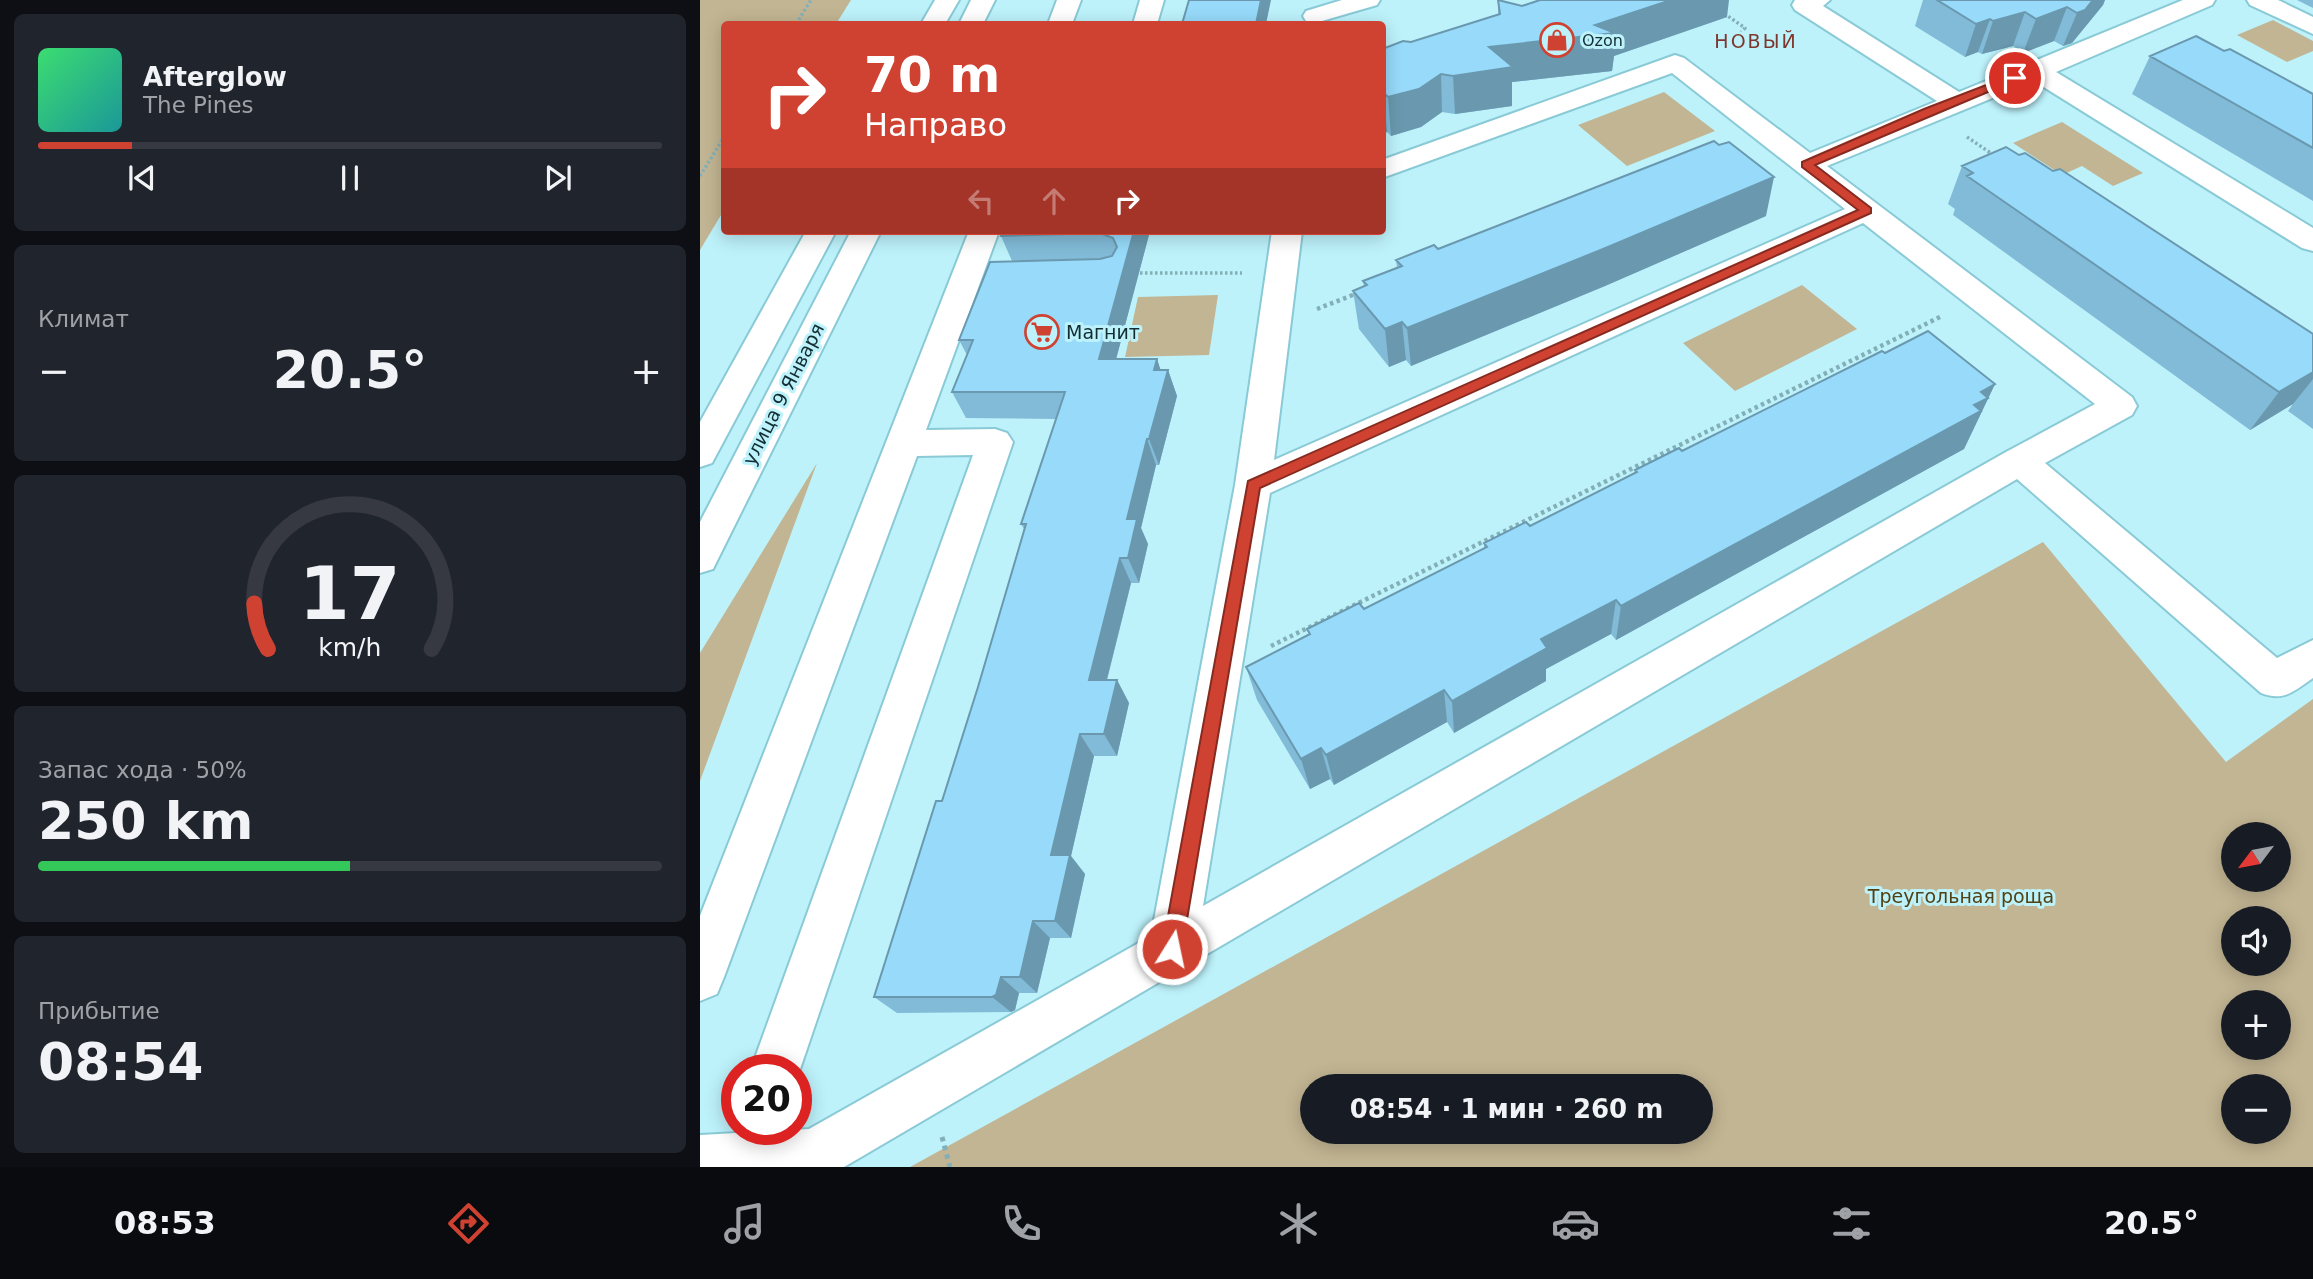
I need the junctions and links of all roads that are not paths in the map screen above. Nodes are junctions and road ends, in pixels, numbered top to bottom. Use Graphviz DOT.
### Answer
graph roads {
  1 [pos="947,0"];
  2 [pos="983,0"];
  3 [pos="1069,0"];
  4 [pos="1152,0"];
  5 [pos="1368,0"];
  6 [pos="1818,0"];
  7 [pos="2203,0"];
  8 [pos="2259,0"];
  9 [pos="1316,14"];
  10 [pos="935,21"];
  11 [pos="972,21"];
  12 [pos="1061,21"];
  13 [pos="1146,21"];
  14 [pos="2313,27"];
  15 [pos="2035,70"];
  16 [pos="1942,106"];
  17 [pos="1807,164"];
  18 [pos="1386,169"];
  19 [pos="1866,211"];
  20 [pos="819,235"];
  21 [pos="864,235"];
  22 [pos="984,235"];
  23 [pos="1286,235"];
  24 [pos="2313,241"];
  25 [pos="904,443"];
  26 [pos="700,454"];
  27 [pos="2019,461"];
  28 [pos="1253,485"];
  29 [pos="700,558"];
  30 [pos="2313,656"];
  31 [pos="1172,949"];
  32 [pos="700,977"];
  33 [pos="781,1054"];
  34 [pos="734,1149"];
  1 -- 10 [label="main road"];
  2 -- 11 [label="main road"];
  3 -- 12 [label="main road"];
  4 -- 13 [label="main road"];
  5 -- 9 [label="main road"];
  6 -- 16 [label="main road"];
  7 -- 15 [label="main road"];
  8 -- 14 [label="main road"];
  15 -- 16 [label="main road"];
  15 -- 24 [label="main road"];
  16 -- 17 [label="main road"];
  17 -- 18 [label="main road"];
  17 -- 19 [label="main road"];
  19 -- 27 [label="main road"];
  19 -- 28 [label="main road"];
  20 -- 26 [label="main road"];
  21 -- 29 [label="main road, улица 9 Января"];
  22 -- 25 [label="main road"];
  23 -- 28 [label="main road"];
  25 -- 32 [label="main road"];
  25 -- 33 [label="main road"];
  27 -- 30 [label="main road"];
  27 -- 31 [label="main road"];
  28 -- 31 [label="main road"];
  31 -- 34 [label="main road"];
}
